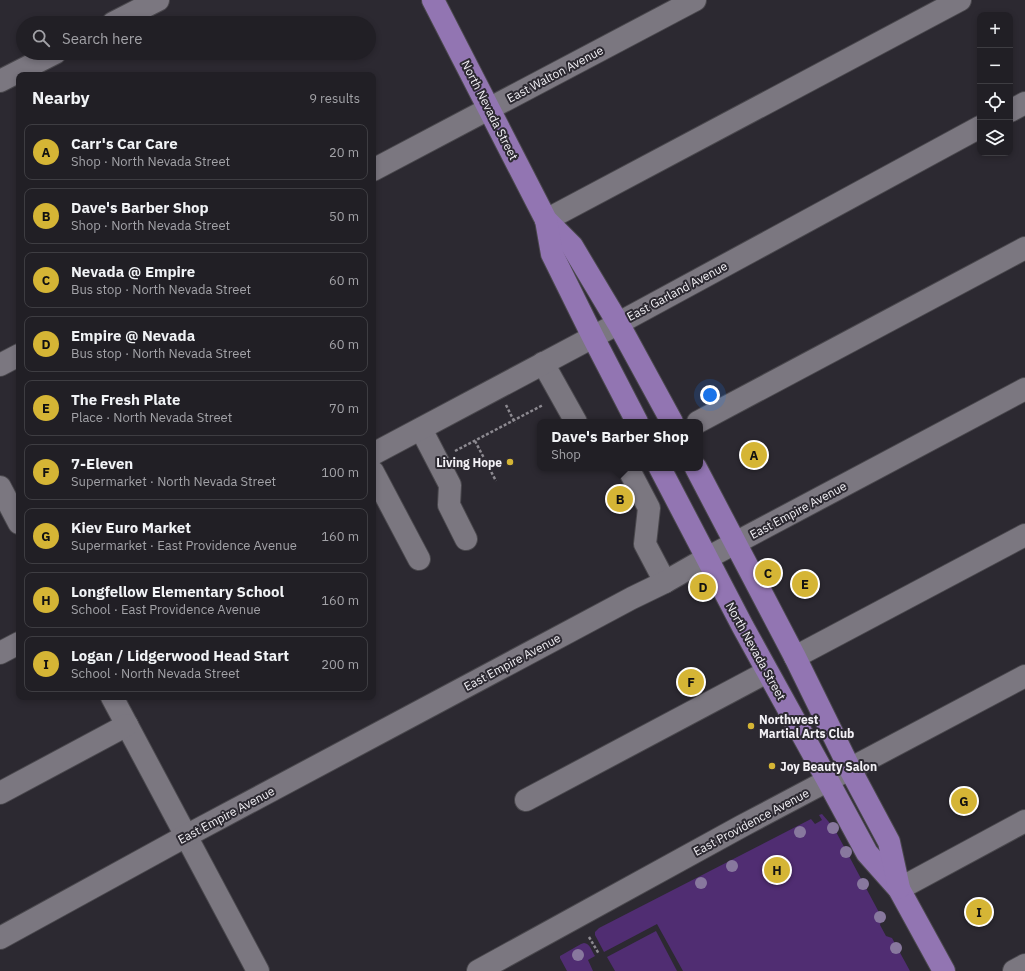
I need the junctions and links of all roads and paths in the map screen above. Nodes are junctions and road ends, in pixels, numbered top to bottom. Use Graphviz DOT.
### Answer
graph roads {
  1 [pos="158,0"];
  2 [pos="433,0"];
  3 [pos="695,0"];
  4 [pos="960,0"];
  5 [pos="127,16"];
  6 [pos="41,60"];
  7 [pos="18,72"];
  8 [pos="16,73"];
  9 [pos="0,81"];
  10 [pos="1025,103"];
  11 [pos="489,109"];
  12 [pos="1013,109"];
  13 [pos="977,129"];
  14 [pos="376,168"];
  15 [pos="546,220"];
  16 [pos="1025,248"];
  17 [pos="618,323"];
  18 [pos="593,337"];
  19 [pos="16,357"];
  20 [pos="544,363"];
  21 [pos="0,365"];
  22 [pos="1025,389"];
  23 [pos="561,396"];
  24 [pos="504,401"];
  25 [pos="574,419"];
  26 [pos="635,419"];
  27 [pos="670,419"];
  28 [pos="703,419"];
  29 [pos="515,421"];
  30 [pos="421,429"];
  31 [pos="475,441"];
  32 [pos="376,452"];
  33 [pos="437,460"];
  34 [pos="630,471"];
  35 [pos="662,471"];
  36 [pos="698,471"];
  37 [pos="376,478"];
  38 [pos="496,481"];
  39 [pos="3,500"];
  40 [pos="16,519"];
  41 [pos="1025,535"];
  42 [pos="466,539"];
  43 [pos="736,544"];
  44 [pos="707,558"];
  45 [pos="419,559"];
  46 [pos="665,582"];
  47 [pos="16,645"];
  48 [pos="0,653"];
  49 [pos="796,657"];
  50 [pos="767,672"];
  51 [pos="1025,676"];
  52 [pos="114,700"];
  53 [pos="127,725"];
  54 [pos="850,769"];
  55 [pos="828,781"];
  56 [pos="0,793"];
  57 [pos="526,800"];
  58 [pos="1025,821"];
  59 [pos="186,836"];
  60 [pos="899,889"];
  61 [pos="589,937"];
  62 [pos="0,938"];
  63 [pos="599,954"];
  64 [pos="1025,965"];
  65 [pos="258,971"];
  66 [pos="478,971"];
  67 [pos="944,971"];
  68 [pos="1014,971"];
  1 -- 5 [label="street"];
  2 -- 11 [label="main road, North Nevada Street"];
  3 -- 11 [label="street, East Walton Avenue"];
  4 -- 15 [label="street"];
  6 -- 7 [label="street"];
  8 -- 9 [label="street"];
  10 -- 12 [label="street"];
  11 -- 14 [label="street, East Walton Avenue"];
  11 -- 15 [label="main road, North Nevada Street"];
  13 -- 17 [label="street, East Garland Avenue"];
  15 -- 17 [label="main road, North Nevada Street"];
  15 -- 18 [label="main road, North Nevada Street"];
  16 -- 28 [label="street"];
  17 -- 18 [label="street, East Garland Avenue"];
  17 -- 27 [label="main road, North Nevada Street"];
  18 -- 20 [label="street, East Garland Avenue"];
  18 -- 26 [label="main road, North Nevada Street"];
  19 -- 21 [label="street"];
  20 -- 23 [label="street"];
  20 -- 30 [label="street, East Garland Avenue"];
  22 -- 43 [label="street, East Empire Avenue"];
  23 -- 25 [label="street"];
  23 -- 29 [label="path"];
  24 -- 29 [label="path"];
  29 -- 31 [label="path"];
  30 -- 32 [label="street, East Garland Avenue"];
  30 -- 33 [label="street"];
  31 -- 33 [label="path"];
  31 -- 38 [label="path"];
  33 -- 42 [label="street"];
  34 -- 46 [label="street"];
  35 -- 44 [label="main road, North Nevada Street"];
  36 -- 43 [label="main road, North Nevada Street"];
  37 -- 45 [label="street"];
  39 -- 40 [label="street"];
  41 -- 49 [label="street"];
  43 -- 44 [label="street, East Empire Avenue"];
  43 -- 49 [label="main road, North Nevada Street"];
  44 -- 46 [label="street, East Empire Avenue"];
  44 -- 50 [label="main road, North Nevada Street"];
  46 -- 59 [label="street, East Empire Avenue"];
  47 -- 48 [label="street"];
  49 -- 54 [label="main road, North Nevada Street"];
  50 -- 55 [label="main road, North Nevada Street"];
  50 -- 57 [label="street"];
  51 -- 54 [label="street, East Providence Avenue"];
  52 -- 53 [label="street"];
  53 -- 56 [label="street"];
  53 -- 59 [label="street"];
  54 -- 55 [label="street, East Providence Avenue"];
  54 -- 60 [label="main road, North Nevada Street"];
  55 -- 60 [label="main road, North Nevada Street"];
  55 -- 66 [label="street, East Providence Avenue"];
  58 -- 60 [label="street"];
  59 -- 62 [label="street, East Empire Avenue"];
  59 -- 65 [label="street"];
  60 -- 67 [label="main road, North Nevada Street"];
  61 -- 63 [label="path"];
  64 -- 68 [label="street"];
}
